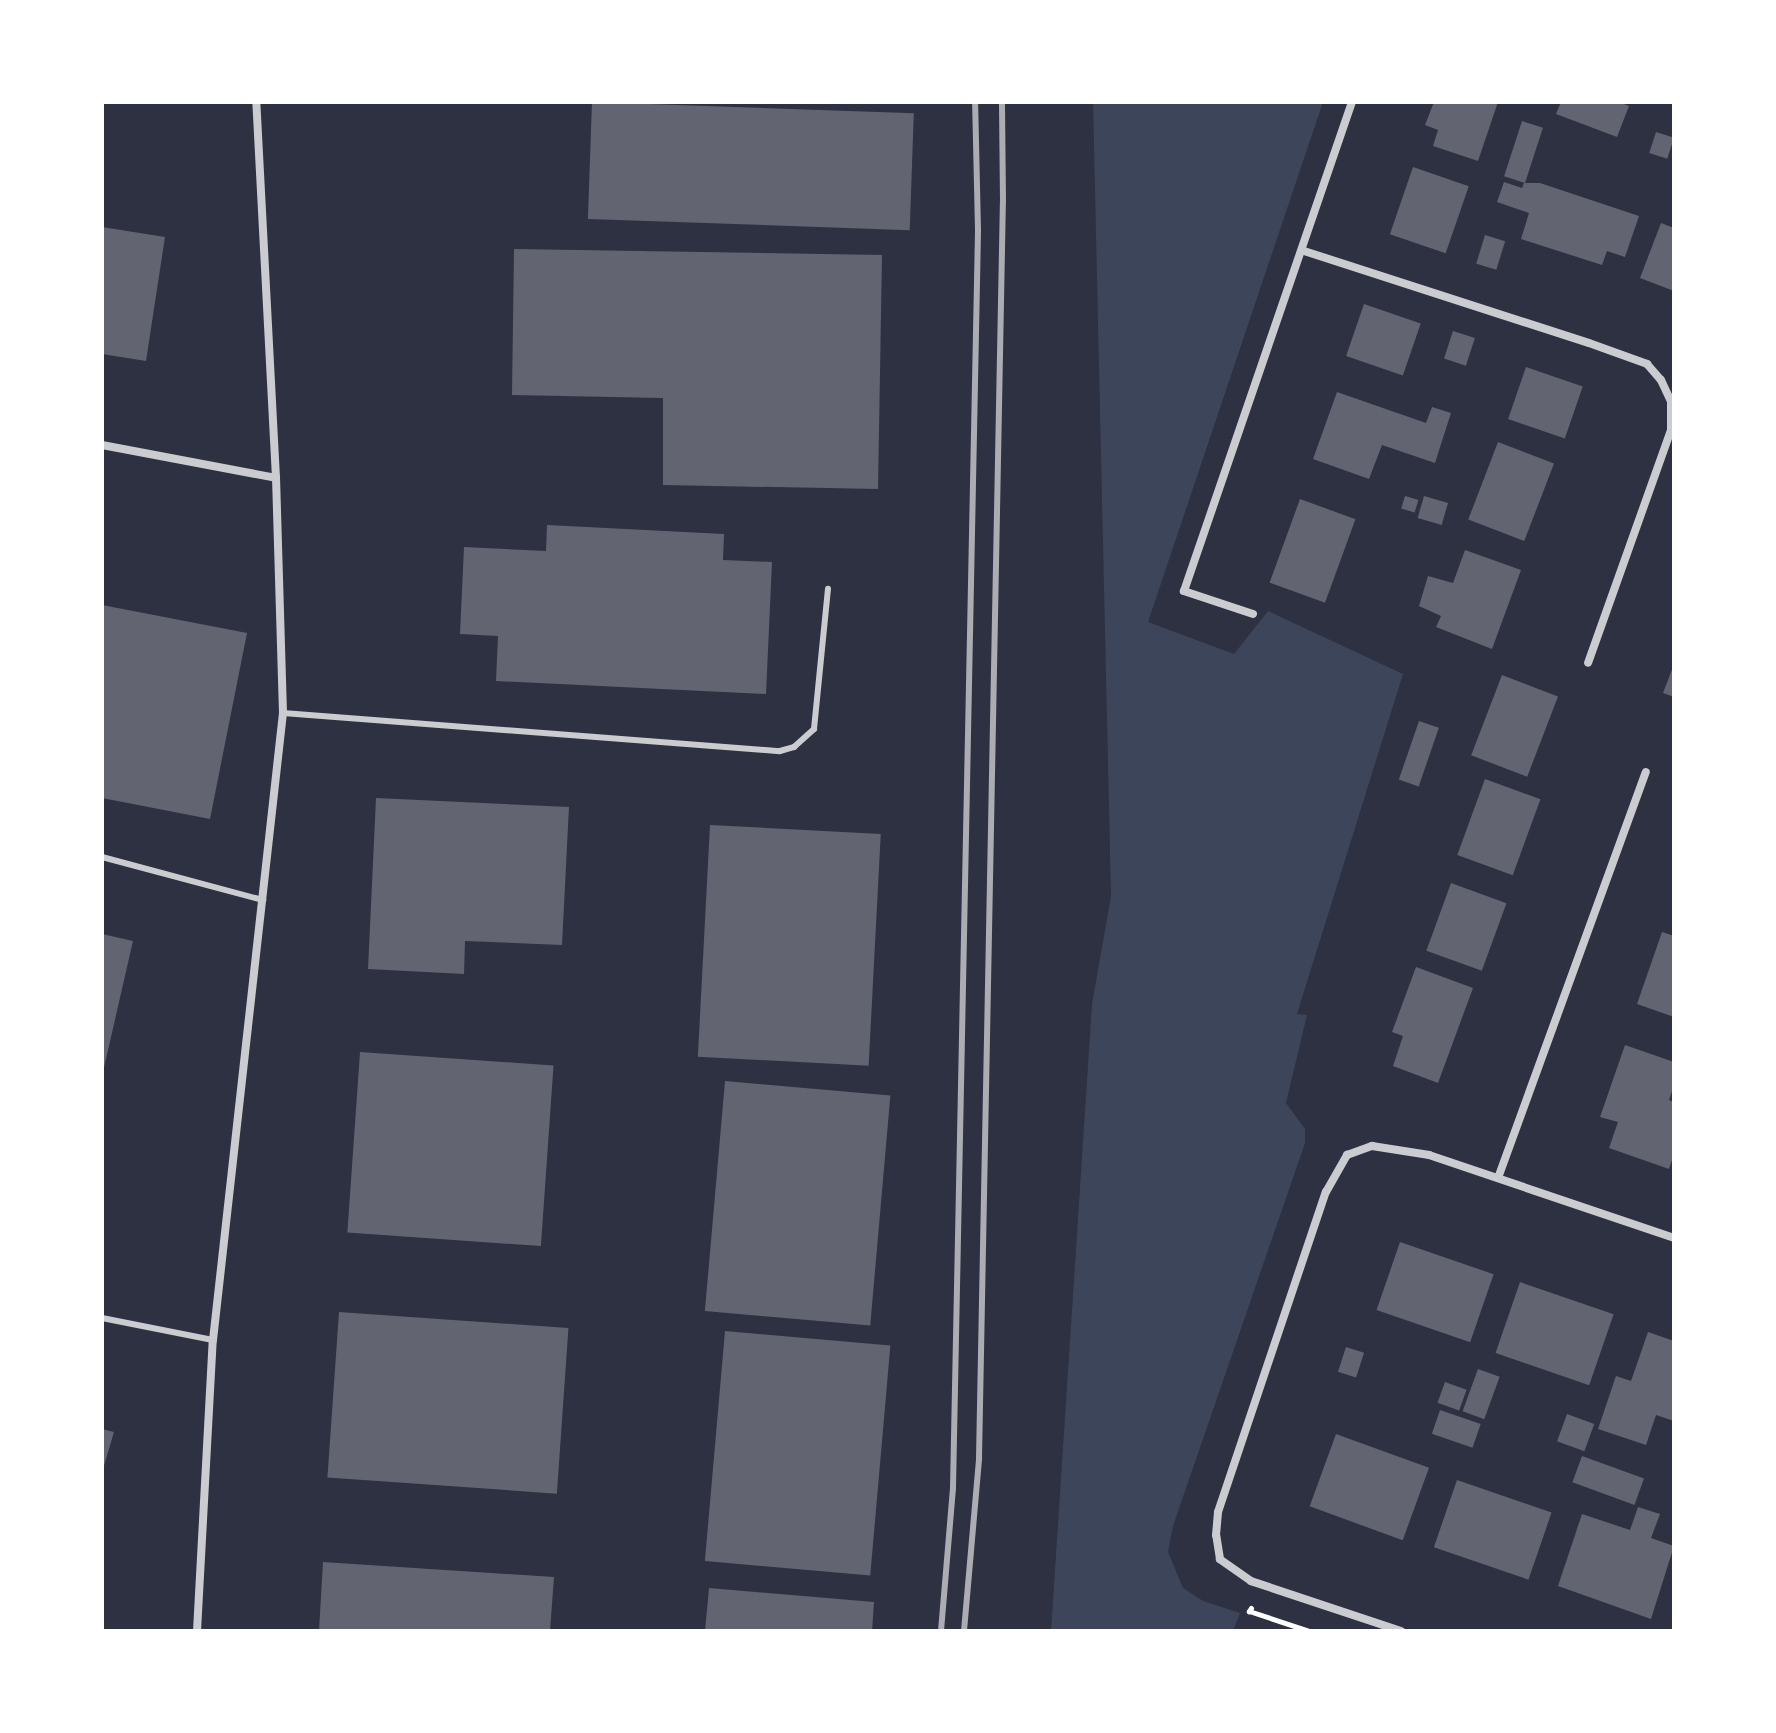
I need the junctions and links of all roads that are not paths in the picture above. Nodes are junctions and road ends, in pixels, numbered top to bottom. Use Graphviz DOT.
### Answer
graph roads {
  1 [pos="256,102"];
  2 [pos="1352,102"];
  3 [pos="1304,251"];
  4 [pos="102,445"];
  5 [pos="276,478"];
  6 [pos="828,589"];
  7 [pos="1253,614"];
  8 [pos="1588,663"];
  9 [pos="283,713"];
  10 [pos="1646,772"];
  11 [pos="102,857"];
  12 [pos="263,900"];
  13 [pos="1498,1178"];
  14 [pos="1674,1238"];
  15 [pos="102,1318"];
  16 [pos="213,1340"];
  17 [pos="197,1631"];
  18 [pos="1401,1631"];
  1 -- 5 [label="street"];
  2 -- 3 [label="street"];
  3 -- 7 [label="street"];
  3 -- 8 [label="street"];
  4 -- 5 [label="street"];
  5 -- 9 [label="street"];
  6 -- 9 [label="lane"];
  9 -- 12 [label="street"];
  10 -- 13 [label="street"];
  11 -- 12 [label="lane"];
  12 -- 16 [label="street"];
  13 -- 14 [label="street"];
  13 -- 18 [label="street"];
  15 -- 16 [label="lane"];
  16 -- 17 [label="street"];
}
